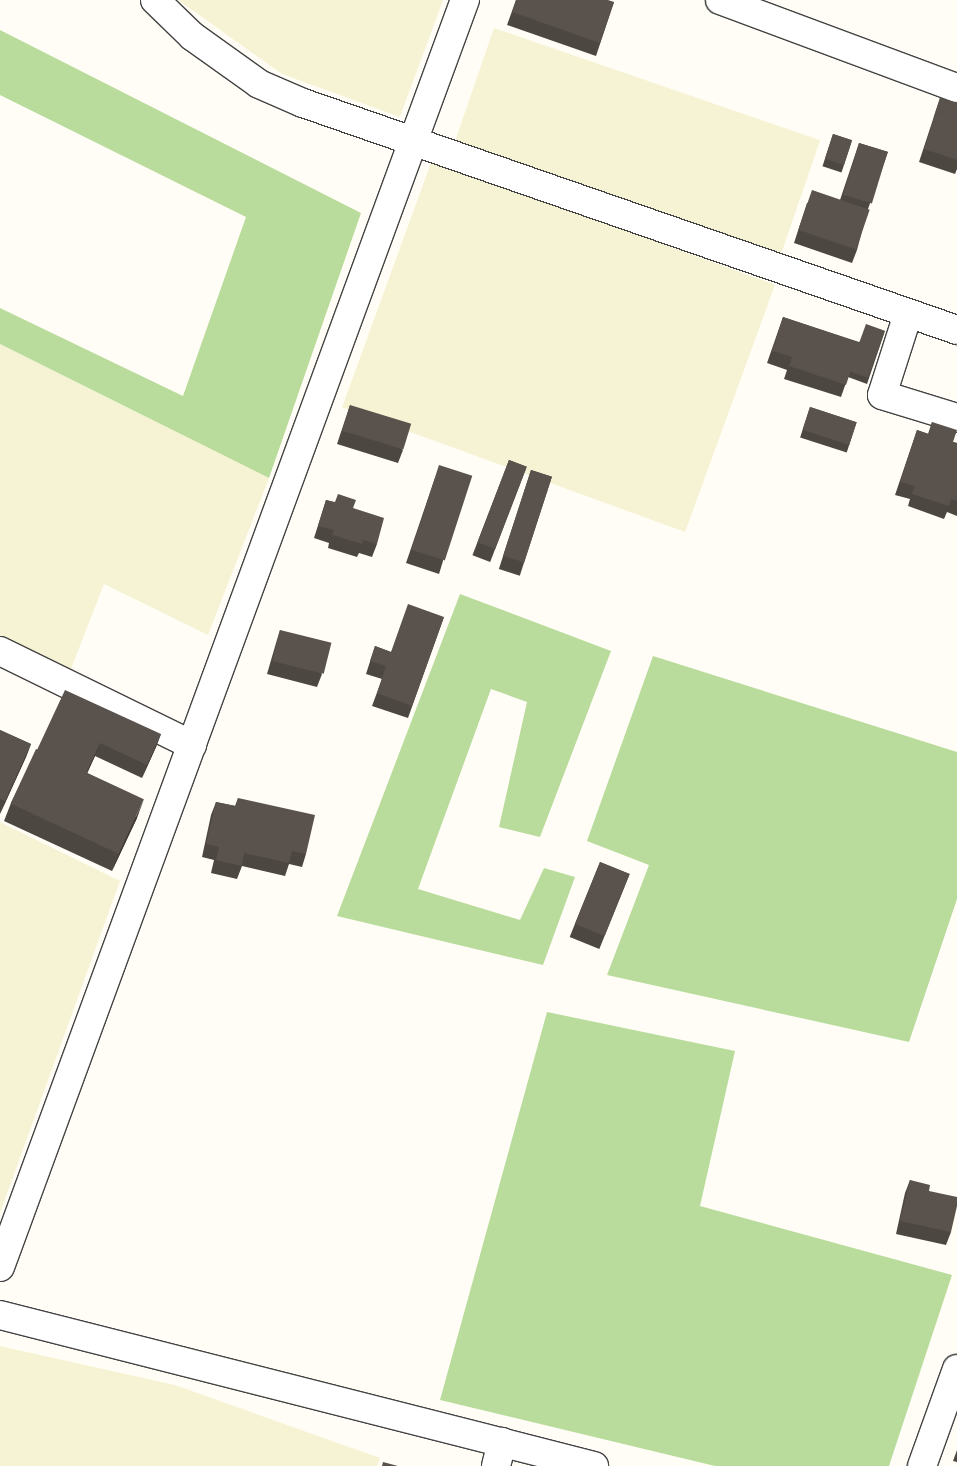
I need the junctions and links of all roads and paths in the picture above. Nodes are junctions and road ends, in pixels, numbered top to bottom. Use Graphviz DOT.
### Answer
graph roads {
  1 [pos="155,0"];
  2 [pos="465,0"];
  3 [pos="720,0"];
  4 [pos="957,88"];
  5 [pos="415,141"];
  6 [pos="908,314"];
  7 [pos="957,330"];
  8 [pos="957,418"];
  9 [pos="0,651"];
  10 [pos="192,745"];
  11 [pos="0,1267"];
  12 [pos="0,1316"];
  13 [pos="957,1369"];
  14 [pos="499,1454"];
  15 [pos="594,1466"];
  16 [pos="922,1466"];
  1 -- 5 [label="street"];
  2 -- 5 [label="street"];
  3 -- 4 [label="street"];
  5 -- 6 [label="street"];
  5 -- 10 [label="street"];
  6 -- 7 [label="street"];
  6 -- 8 [label="street"];
  9 -- 10 [label="street"];
  10 -- 11 [label="street"];
  12 -- 14 [label="street"];
  13 -- 16 [label="street"];
  14 -- 15 [label="street"];
}
